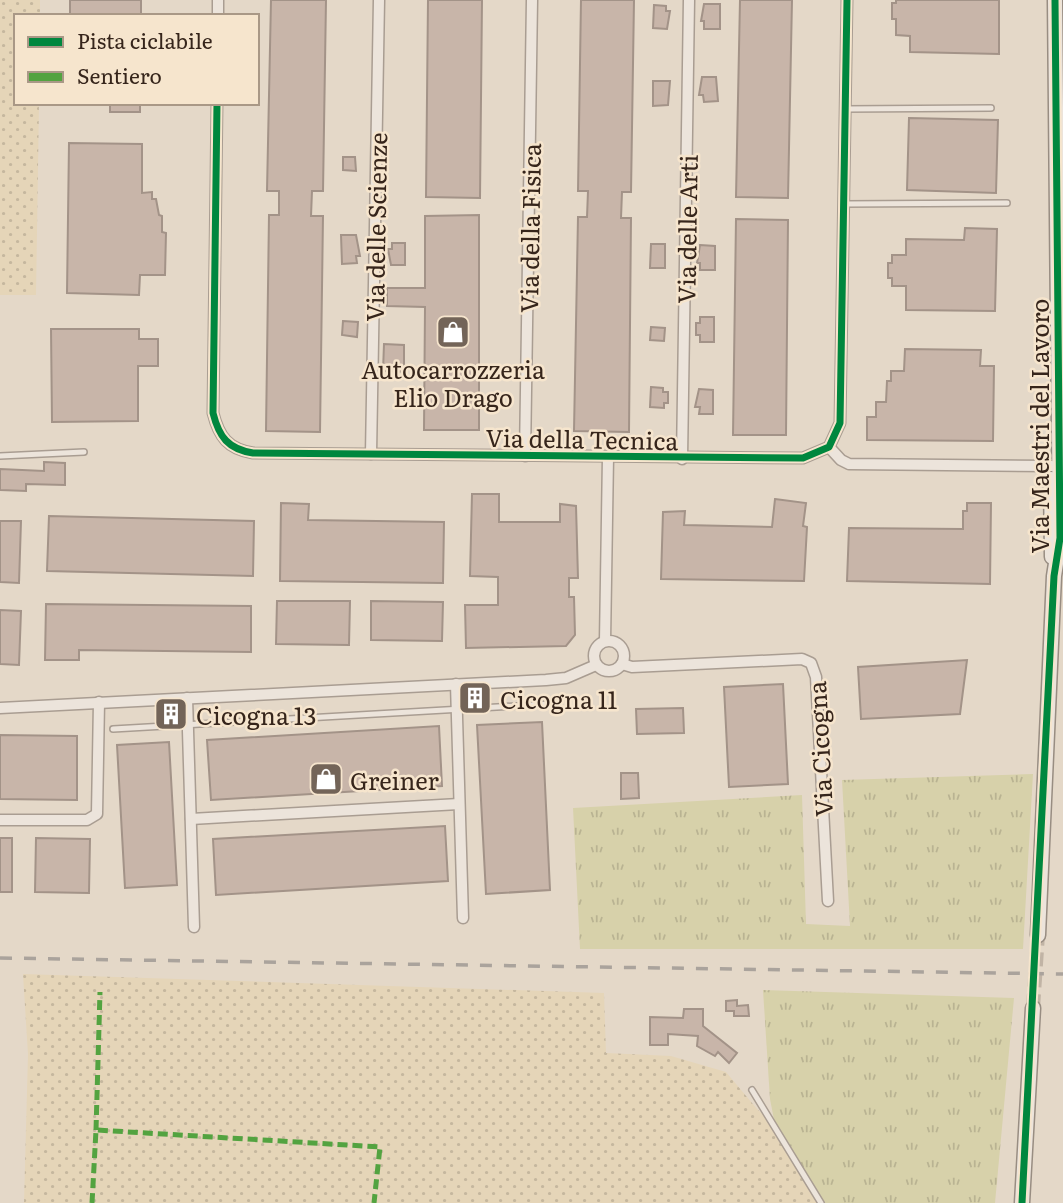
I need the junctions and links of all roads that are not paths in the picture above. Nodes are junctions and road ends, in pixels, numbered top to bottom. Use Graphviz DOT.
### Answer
graph roads {
  1 [pos="379,0"];
  2 [pos="532,0"];
  3 [pos="689,0"];
  4 [pos="847,0"];
  5 [pos="1055,0"];
  6 [pos="217,105"];
  7 [pos="990,108"];
  8 [pos="845,109"];
  9 [pos="1007,203"];
  10 [pos="844,204"];
  11 [pos="1058,410"];
  12 [pos="829,447"];
  13 [pos="85,452"];
  14 [pos="371,454"];
  15 [pos="0,456"];
  16 [pos="525,456"];
  17 [pos="608,457"];
  18 [pos="682,459"];
  19 [pos="1052,466"];
  20 [pos="1054,576"];
  21 [pos="605,641"];
  22 [pos="622,664"];
  23 [pos="596,666"];
  24 [pos="456,684"];
  25 [pos="187,698"];
  26 [pos="99,702"];
  27 [pos="550,705"];
  28 [pos="0,708"];
  29 [pos="457,710"];
  30 [pos="188,725"];
  31 [pos="113,729"];
  32 [pos="459,804"];
  33 [pos="191,819"];
  34 [pos="0,820"];
  35 [pos="828,901"];
  36 [pos="463,918"];
  37 [pos="194,927"];
  38 [pos="1038,935"];
  39 [pos="1033,1009"];
  40 [pos="752,1090"];
  41 [pos="821,1203"];
  42 [pos="1022,1203"];
  1 -- 14 [label="street, Via delle Scienze"];
  2 -- 16 [label="street, Via della Fisica"];
  3 -- 18 [label="street, Via delle Arti"];
  4 -- 8 [label="street"];
  5 -- 11 [label="street, Via Maestri del Lavoro"];
  6 -- 14 [label="street, Via della Tecnica"];
  7 -- 8 [label="lane"];
  8 -- 10 [label="street"];
  9 -- 10 [label="lane"];
  10 -- 12 [label="street"];
  11 -- 19 [label="street, Via Maestri del Lavoro"];
  11 -- 20 [label="street, Via Maestri del Lavoro"];
  12 -- 18 [label="street, Via della Tecnica"];
  12 -- 19 [label="street"];
  13 -- 15 [label="lane"];
  14 -- 16 [label="street, Via della Tecnica"];
  16 -- 17 [label="street, Via della Tecnica"];
  17 -- 18 [label="street, Via della Tecnica"];
  17 -- 21 [label="street"];
  19 -- 20 [label="street, Via Maestri del Lavoro"];
  20 -- 38 [label="street, Via Maestri del Lavoro"];
  21 -- 22 [label="street"];
  21 -- 23 [label="street"];
  22 -- 23 [label="street, Via Cicogna"];
  22 -- 35 [label="street, Via Cicogna"];
  23 -- 24 [label="street, Via Cicogna"];
  24 -- 25 [label="street, Via Cicogna"];
  24 -- 29 [label="street"];
  25 -- 26 [label="street, Via Cicogna"];
  25 -- 30 [label="street"];
  26 -- 28 [label="street, Via Cicogna"];
  26 -- 34 [label="street"];
  27 -- 29 [label="lane"];
  29 -- 30 [label="lane"];
  29 -- 32 [label="street"];
  30 -- 31 [label="lane"];
  30 -- 33 [label="street"];
  32 -- 33 [label="street"];
  32 -- 36 [label="street"];
  33 -- 37 [label="street"];
  39 -- 42 [label="street"];
  40 -- 41 [label="lane"];
}
